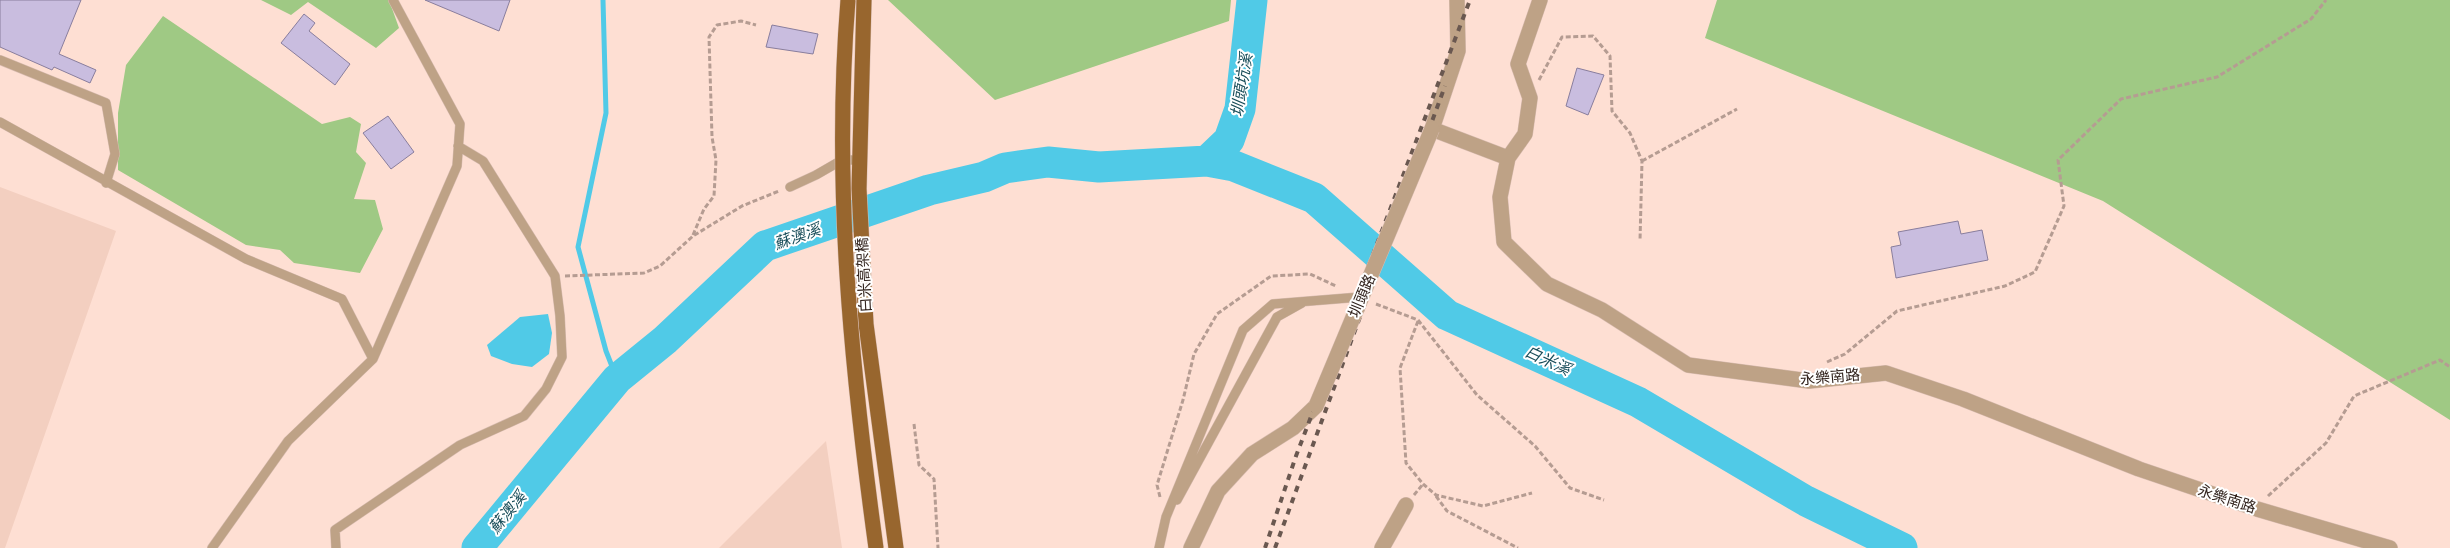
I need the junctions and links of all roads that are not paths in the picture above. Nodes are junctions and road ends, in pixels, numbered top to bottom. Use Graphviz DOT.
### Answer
graph roads {
  1 [pos="393,0"];
  2 [pos="848,0"];
  3 [pos="864,0"];
  4 [pos="1458,0"];
  5 [pos="1540,0"];
  6 [pos="0,60"];
  7 [pos="0,122"];
  8 [pos="1432,129"];
  9 [pos="458,146"];
  10 [pos="1508,158"];
  11 [pos="842,160"];
  12 [pos="859,160"];
  13 [pos="106,183"];
  14 [pos="790,187"];
  15 [pos="1360,297"];
  16 [pos="1307,301"];
  17 [pos="373,359"];
  18 [pos="1406,505"];
  19 [pos="1166,517"];
  20 [pos="212,548"];
  21 [pos="336,548"];
  22 [pos="876,548"];
  23 [pos="896,548"];
  24 [pos="1159,548"];
  25 [pos="1191,548"];
  26 [pos="1382,548"];
  27 [pos="2390,548"];
  1 -- 9 [label="lane"];
  2 -- 11 [label="main road, 白米高架橋, bridge"];
  3 -- 12 [label="main road, 白米高架橋"];
  4 -- 8 [label="street, 圳頭路"];
  5 -- 10 [label="street, 永樂南路"];
  6 -- 13 [label="lane"];
  7 -- 13 [label="lane"];
  8 -- 10 [label="street"];
  8 -- 25 [label="street, 圳頭路, bridge"];
  9 -- 17 [label="lane"];
  9 -- 21 [label="lane"];
  10 -- 27 [label="street, 永樂南路"];
  11 -- 12 [label="lane"];
  11 -- 14 [label="lane"];
  11 -- 22 [label="main road, 白米高架橋, bridge"];
  12 -- 23 [label="main road, 白米高架橋"];
  13 -- 17 [label="lane"];
  15 -- 16 [label="lane"];
  16 -- 19 [label="lane"];
  16 -- 19 [label="lane"];
  17 -- 20 [label="lane"];
  18 -- 26 [label="street"];
  19 -- 24 [label="lane"];
}
